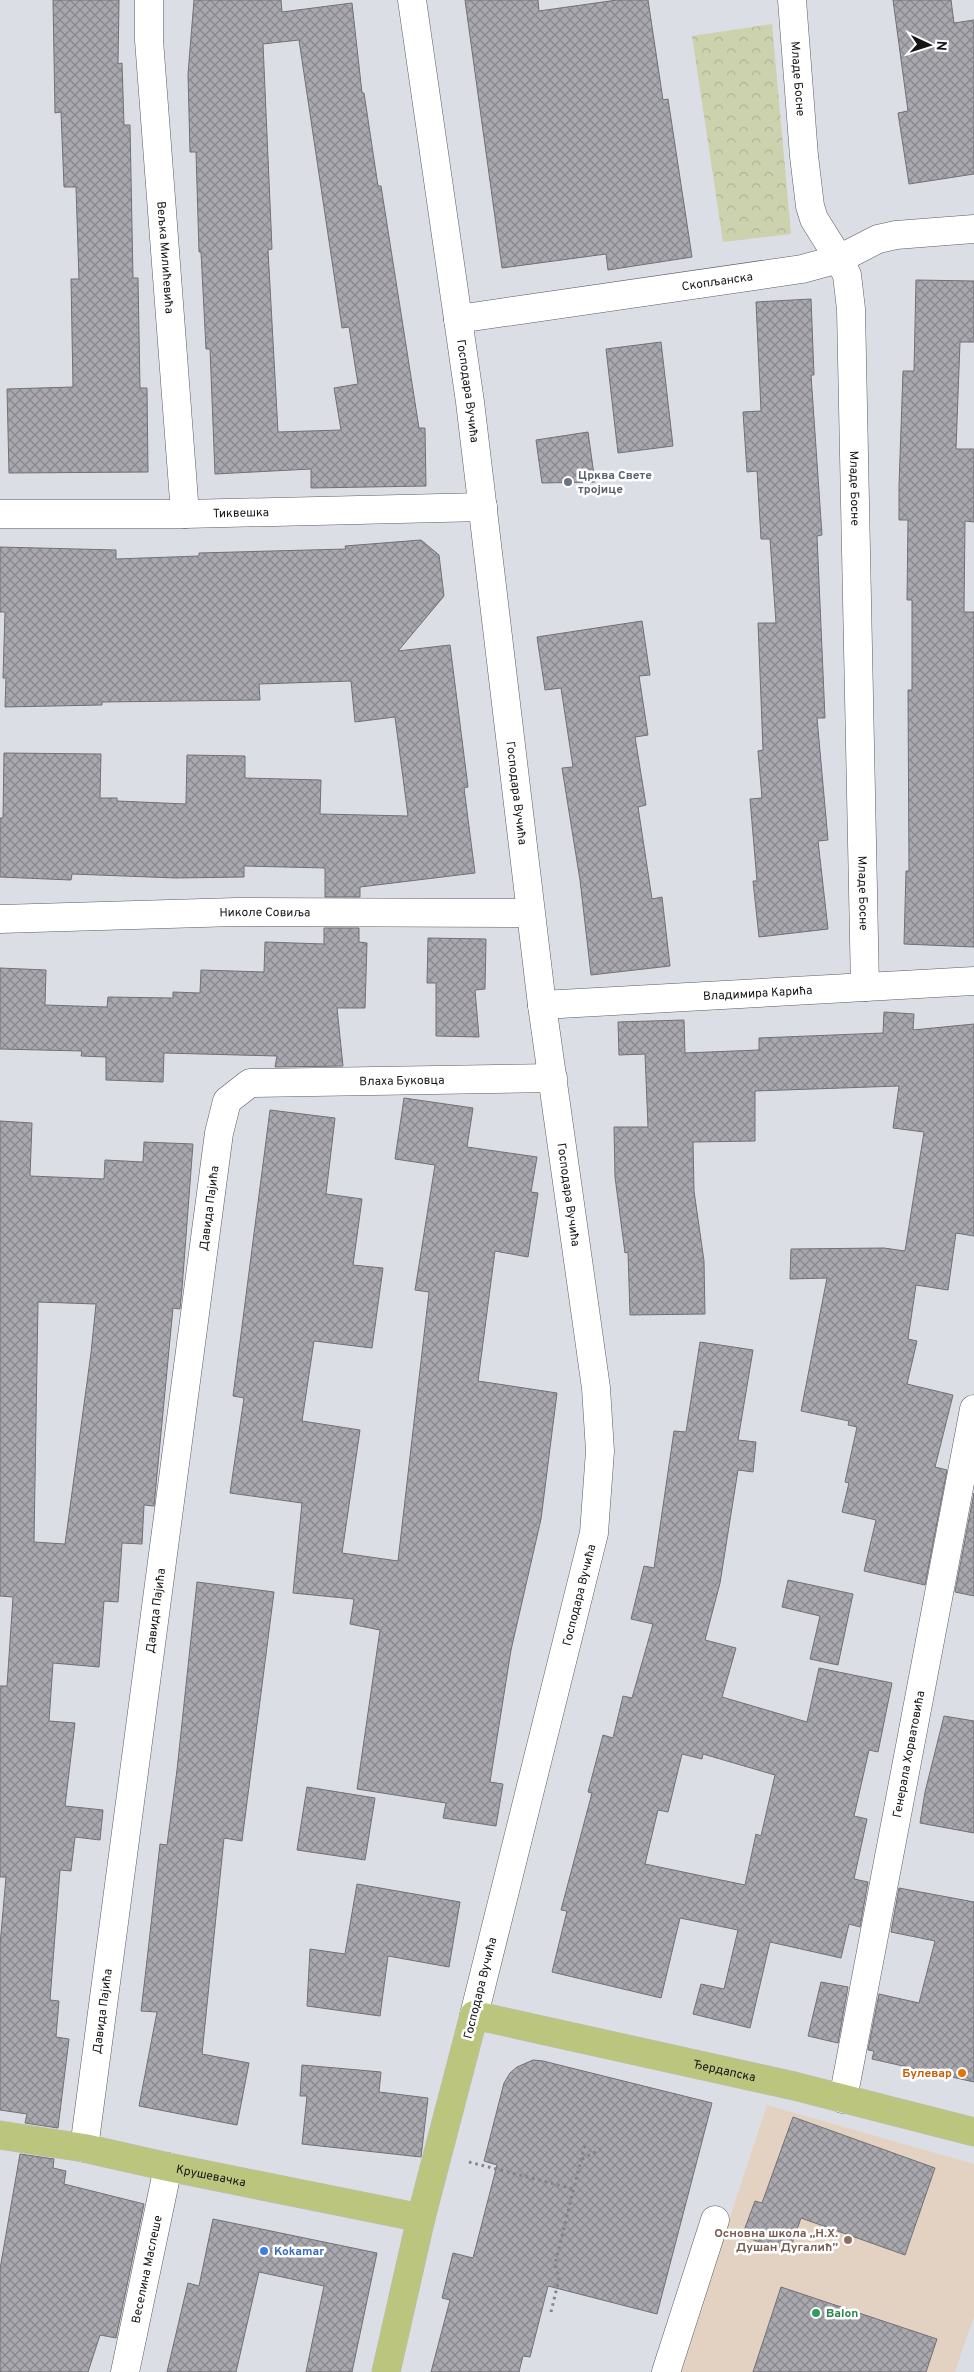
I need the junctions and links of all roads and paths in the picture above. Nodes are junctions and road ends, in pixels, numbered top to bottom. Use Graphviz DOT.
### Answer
graph roads {
  1 [pos="149,0"];
  2 [pos="412,0"];
  3 [pos="792,0"];
  4 [pos="974,229"];
  5 [pos="839,259"];
  6 [pos="458,319"];
  7 [pos="483,507"];
  8 [pos="0,514"];
  9 [pos="185,514"];
  10 [pos="530,913"];
  11 [pos="0,918"];
  12 [pos="974,981"];
  13 [pos="865,987"];
  14 [pos="542,1005"];
  15 [pos="553,1078"];
  16 [pos="250,1083"];
  17 [pos="974,1409"];
  18 [pos="474,2015"];
  19 [pos="843,2099"];
  20 [pos="974,2132"];
  21 [pos="0,2134"];
  22 [pos="585,2144"];
  23 [pos="84,2148"];
  24 [pos="601,2149"];
  25 [pos="463,2160"];
  26 [pos="581,2160"];
  27 [pos="168,2167"];
  28 [pos="574,2189"];
  29 [pos="421,2218"];
  30 [pos="715,2220"];
  31 [pos="551,2312"];
  32 [pos="125,2372"];
  33 [pos="386,2372"];
  34 [pos="666,2372"];
  1 -- 9 [label="street, Вељка Милићевића"];
  2 -- 6 [label="street, Господара Вучића"];
  3 -- 5 [label="street, Младе Босне"];
  4 -- 5 [label="street, Скопљанска"];
  5 -- 6 [label="street, Скопљанска"];
  5 -- 13 [label="street, Младе Босне"];
  6 -- 7 [label="street, Господара Вучића"];
  7 -- 9 [label="street, Тиквешка"];
  7 -- 10 [label="street, Господара Вучића"];
  8 -- 9 [label="street, Тиквешка"];
  10 -- 11 [label="street, Николе Совиља"];
  10 -- 14 [label="street, Господара Вучића"];
  12 -- 13 [label="street, Владимира Карића"];
  13 -- 14 [label="street, Владимира Карића"];
  14 -- 15 [label="street, Господара Вучића"];
  15 -- 16 [label="street, Влаха Буковца"];
  15 -- 18 [label="street, Господара Вучића"];
  16 -- 23 [label="street, Давида Пајића"];
  17 -- 19 [label="street, Генерала Хорватовића"];
  18 -- 19 [label="main road, Ђердапска"];
  18 -- 29 [label="main road, Господара Вучића"];
  19 -- 20 [label="main road, Ђердапска"];
  21 -- 23 [label="main road, Крушевачка"];
  22 -- 26 [label="path"];
  23 -- 27 [label="main road, Крушевачка"];
  24 -- 26 [label="path"];
  25 -- 28 [label="path"];
  26 -- 28 [label="path"];
  27 -- 29 [label="main road, Крушевачка"];
  27 -- 32 [label="street, Веселина Маслеше"];
  28 -- 31 [label="path"];
  29 -- 33 [label="main road, Господара Вучића"];
  30 -- 34 [label="street"];
}
